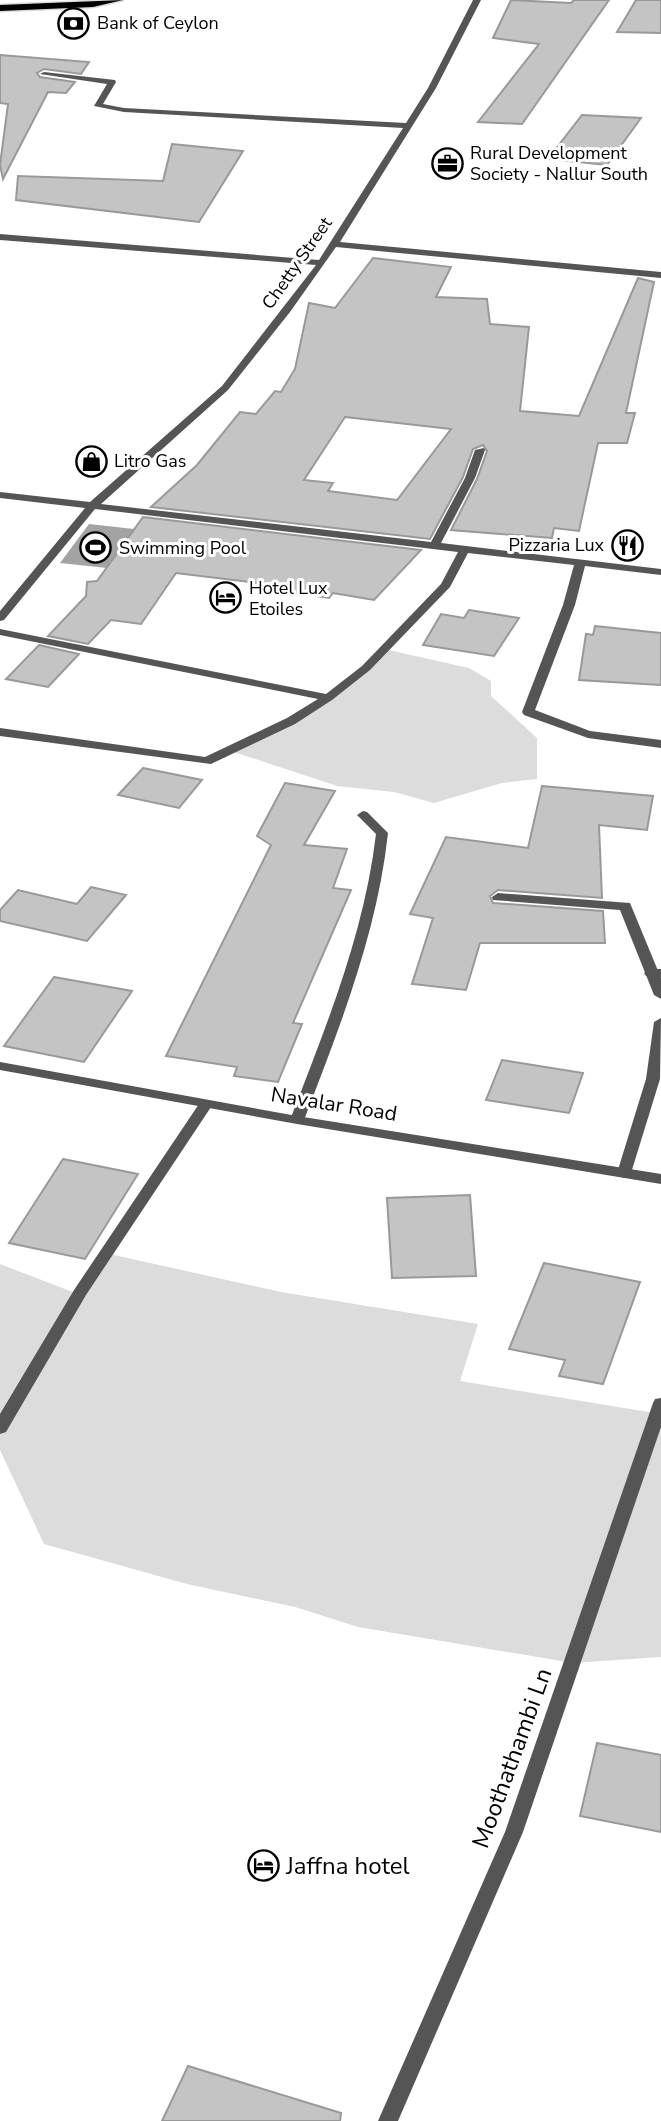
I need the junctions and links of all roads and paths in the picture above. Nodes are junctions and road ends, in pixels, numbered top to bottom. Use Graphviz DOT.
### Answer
graph roads {
  1 [pos="118,0"];
  2 [pos="477,0"];
  3 [pos="0,8"];
  4 [pos="44,74"];
  5 [pos="408,126"];
  6 [pos="0,237"];
  7 [pos="332,244"];
  8 [pos="322,263"];
  9 [pos="661,275"];
  10 [pos="481,450"];
  11 [pos="0,495"];
  12 [pos="94,504"];
  13 [pos="435,546"];
  14 [pos="464,550"];
  15 [pos="580,563"];
  16 [pos="661,572"];
  17 [pos="0,618"];
  18 [pos="0,632"];
  19 [pos="328,698"];
  20 [pos="0,732"];
  21 [pos="661,744"];
  22 [pos="363,815"];
  23 [pos="498,897"];
  24 [pos="656,973"];
  25 [pos="661,995"];
  26 [pos="661,1022"];
  27 [pos="0,1066"];
  28 [pos="206,1104"];
  29 [pos="298,1120"];
  30 [pos="624,1173"];
  31 [pos="661,1179"];
  32 [pos="661,1403"];
  33 [pos="0,1428"];
  34 [pos="388,2121"];
  1 -- 3 [label="main road"];
  2 -- 5 [label="street, Chetty Street"];
  4 -- 5 [label="street"];
  5 -- 7 [label="street, Chetty Street"];
  6 -- 8 [label="street"];
  7 -- 8 [label="street, Chetty Street"];
  7 -- 9 [label="street"];
  8 -- 12 [label="street, Chetty Street"];
  10 -- 13 [label="street"];
  11 -- 12 [label="street"];
  12 -- 13 [label="street"];
  12 -- 17 [label="street, Chetty Street"];
  13 -- 14 [label="street"];
  14 -- 15 [label="street"];
  14 -- 19 [label="street"];
  15 -- 16 [label="street"];
  15 -- 21 [label="street"];
  18 -- 19 [label="street"];
  19 -- 20 [label="street"];
  22 -- 29 [label="street"];
  23 -- 24 [label="street"];
  24 -- 25 [label="street"];
  26 -- 30 [label="street"];
  27 -- 28 [label="street, Navalar Road"];
  28 -- 29 [label="street, Navalar Road"];
  28 -- 33 [label="street"];
  29 -- 30 [label="street, Navalar Road"];
  30 -- 31 [label="street, Navalar Road"];
  32 -- 34 [label="street, Moothathambi Ln"];
}
